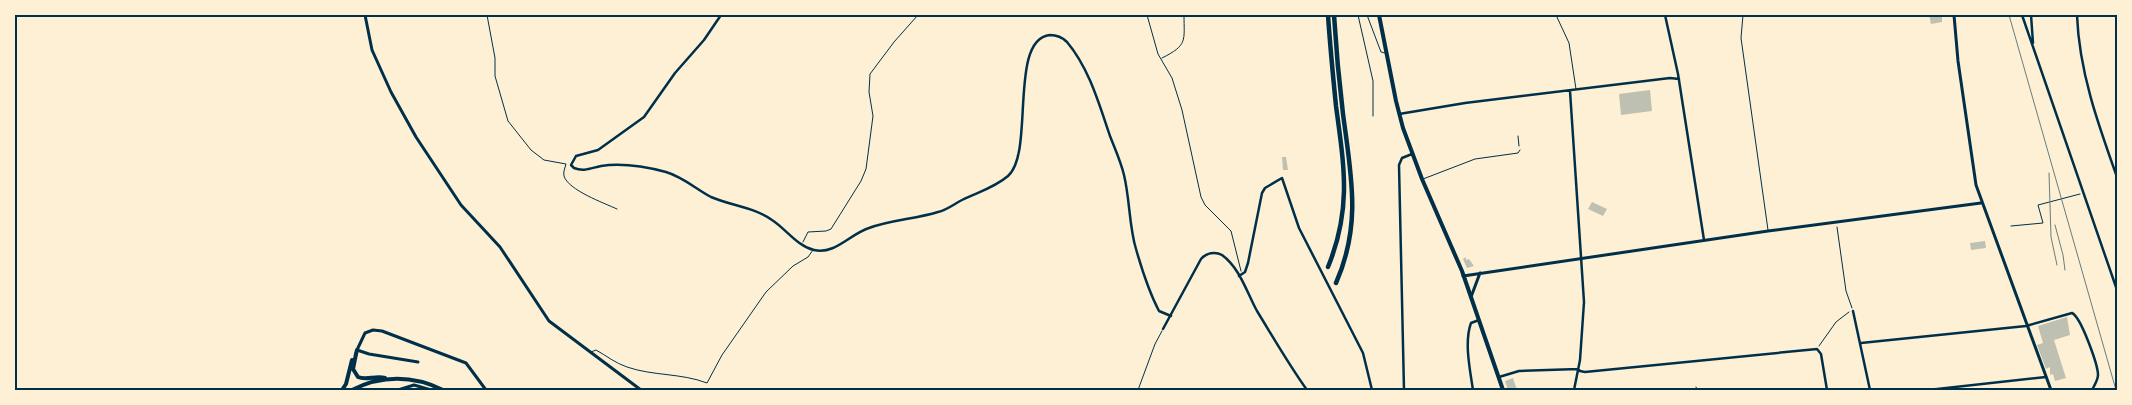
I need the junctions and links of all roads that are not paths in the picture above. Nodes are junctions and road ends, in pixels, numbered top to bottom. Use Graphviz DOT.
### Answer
graph roads {
  1 [pos="365,15"];
  2 [pos="721,15"];
  3 [pos="1328,15"];
  4 [pos="1334,15"];
  5 [pos="1358,15"];
  6 [pos="1367,15"];
  7 [pos="1379,15"];
  8 [pos="1556,15"];
  9 [pos="1665,15"];
  10 [pos="1743,15"];
  11 [pos="1954,15"];
  12 [pos="2022,15"];
  13 [pos="2031,15"];
  14 [pos="2077,15"];
  15 [pos="2033,47"];
  16 [pos="1388,54"];
  17 [pos="1679,79"];
  18 [pos="1576,90"];
  19 [pos="1570,91"];
  20 [pos="1399,114"];
  21 [pos="1373,116"];
  22 [pos="1520,150"];
  23 [pos="1412,154"];
  24 [pos="2117,177"];
  25 [pos="1422,179"];
  26 [pos="1981,203"];
  27 [pos="1768,230"];
  28 [pos="1704,240"];
  29 [pos="812,250"];
  30 [pos="1581,258"];
  31 [pos="1328,267"];
  32 [pos="1480,272"];
  33 [pos="1240,275"];
  34 [pos="1463,276"];
  35 [pos="1336,283"];
  36 [pos="2117,290"];
  37 [pos="1471,298"];
  38 [pos="1853,311"];
  39 [pos="1171,316"];
  40 [pos="1478,320"];
  41 [pos="2026,326"];
  42 [pos="1163,329"];
  43 [pos="1861,343"];
  44 [pos="356,352"];
  45 [pos="590,352"];
  46 [pos="418,362"];
  47 [pos="1578,369"];
  48 [pos="1499,377"];
  49 [pos="2046,377"];
  50 [pos="387,379"];
  51 [pos="1696,387"];
  52 [pos="342,390"];
  53 [pos="352,390"];
  54 [pos="398,390"];
  55 [pos="431,390"];
  56 [pos="443,390"];
  57 [pos="486,390"];
  58 [pos="641,390"];
  59 [pos="1138,390"];
  60 [pos="1308,390"];
  61 [pos="1372,390"];
  62 [pos="1404,390"];
  63 [pos="1472,390"];
  64 [pos="1503,390"];
  65 [pos="1574,390"];
  66 [pos="1697,390"];
  67 [pos="1826,390"];
  68 [pos="1870,390"];
  69 [pos="1928,390"];
  70 [pos="2050,390"];
  71 [pos="2092,390"];
  1 -- 45 [label="street"];
  2 -- 29 [label="street"];
  3 -- 31 [label="highway"];
  4 -- 35 [label="highway"];
  5 -- 21 [label="lane"];
  6 -- 16 [label="lane"];
  7 -- 16 [label="main road"];
  8 -- 18 [label="lane"];
  9 -- 17 [label="street"];
  10 -- 27 [label="lane"];
  11 -- 26 [label="street"];
  12 -- 15 [label="street"];
  13 -- 15 [label="street"];
  14 -- 24 [label="street"];
  15 -- 36 [label="street"];
  16 -- 20 [label="main road"];
  17 -- 18 [label="street"];
  17 -- 28 [label="street"];
  18 -- 19 [label="street"];
  19 -- 20 [label="street"];
  19 -- 30 [label="street"];
  20 -- 23 [label="main road"];
  22 -- 25 [label="lane"];
  23 -- 25 [label="main road"];
  23 -- 62 [label="street"];
  25 -- 34 [label="main road"];
  26 -- 27 [label="street"];
  26 -- 41 [label="street"];
  27 -- 28 [label="street"];
  28 -- 30 [label="street"];
  29 -- 39 [label="street"];
  29 -- 45 [label="lane"];
  30 -- 32 [label="street"];
  30 -- 47 [label="street"];
  32 -- 34 [label="street"];
  32 -- 37 [label="street"];
  33 -- 39 [label="street"];
  33 -- 60 [label="street"];
  33 -- 61 [label="street"];
  34 -- 37 [label="main road"];
  37 -- 40 [label="main road"];
  38 -- 43 [label="street"];
  39 -- 42 [label="street"];
  40 -- 48 [label="main road"];
  40 -- 63 [label="street"];
  41 -- 43 [label="street"];
  41 -- 49 [label="street"];
  41 -- 71 [label="street"];
  42 -- 59 [label="lane"];
  43 -- 68 [label="street"];
  44 -- 46 [label="street"];
  44 -- 50 [label="main road"];
  44 -- 52 [label="main road"];
  44 -- 57 [label="street"];
  45 -- 58 [label="street"];
  47 -- 48 [label="street"];
  47 -- 65 [label="street"];
  47 -- 67 [label="street"];
  48 -- 64 [label="main road"];
  49 -- 69 [label="street"];
  49 -- 70 [label="street"];
  50 -- 53 [label="main road"];
  50 -- 56 [label="main road"];
  51 -- 66 [label="lane"];
  54 -- 55 [label="street"];
}
